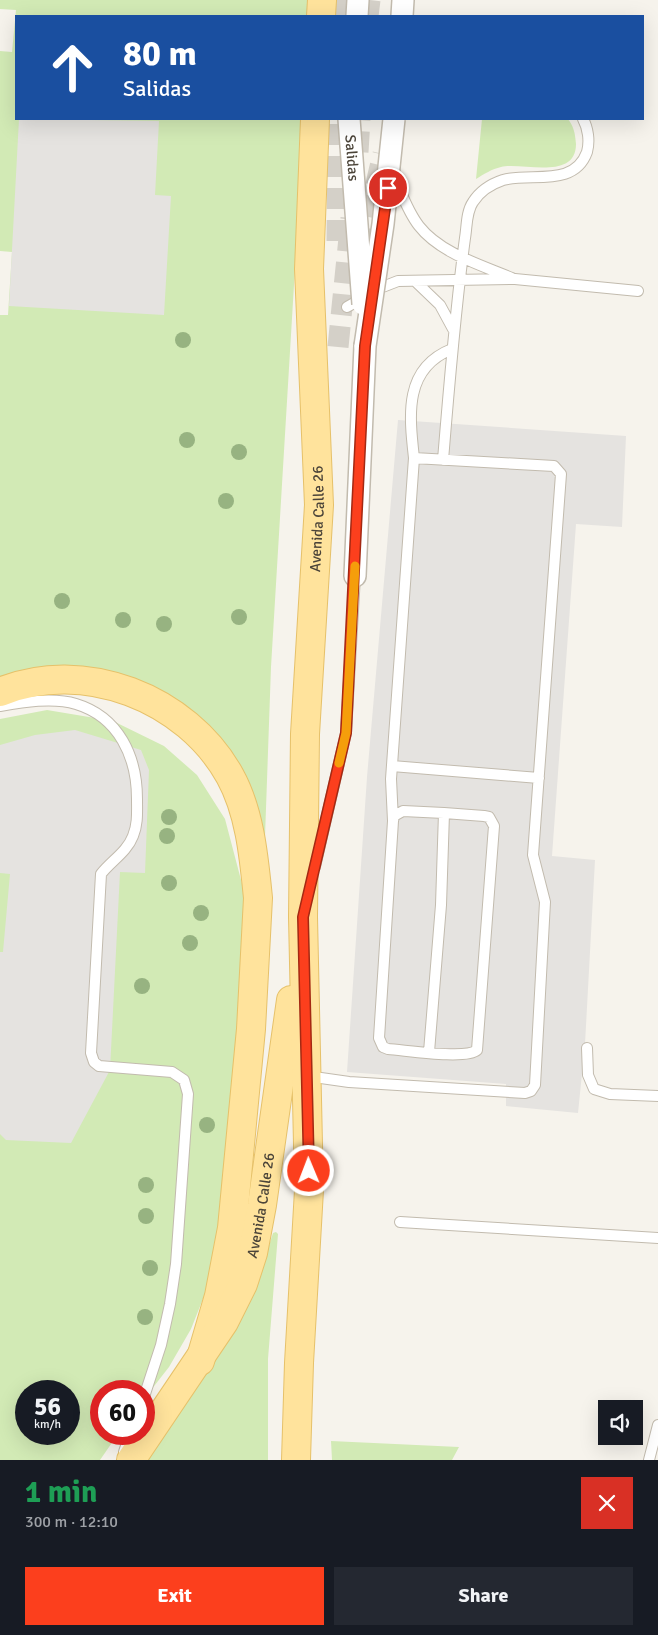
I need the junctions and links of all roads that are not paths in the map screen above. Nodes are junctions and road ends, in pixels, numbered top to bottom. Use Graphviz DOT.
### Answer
graph roads {
  1 [pos="322,0"];
  2 [pos="358,0"];
  3 [pos="403,0"];
  4 [pos="321,15"];
  5 [pos="357,15"];
  6 [pos="402,15"];
  7 [pos="315,120"];
  8 [pos="349,120"];
  9 [pos="394,120"];
  10 [pos="583,120"];
  11 [pos="383,154"];
  12 [pos="462,256"];
  13 [pos="515,279"];
  14 [pos="460,280"];
  15 [pos="415,281"];
  16 [pos="638,291"];
  17 [pos="347,307"];
  18 [pos="454,333"];
  19 [pos="365,346"];
  20 [pos="452,349"];
  21 [pos="414,458"];
  22 [pos="443,460"];
  23 [pos="355,576"];
  24 [pos="0,692"];
  25 [pos="0,706"];
  26 [pos="392,766"];
  27 [pos="539,778"];
  28 [pos="444,814"];
  29 [pos="393,821"];
  30 [pos="303,917"];
  31 [pos="587,1048"];
  32 [pos="429,1052"];
  33 [pos="306,1076"];
  34 [pos="658,1096"];
  35 [pos="400,1222"];
  36 [pos="658,1238"];
  37 [pos="200,1361"];
  38 [pos="150,1380"];
  39 [pos="658,1424"];
  40 [pos="126,1445"];
  41 [pos="121,1460"];
  42 [pos="131,1460"];
  43 [pos="296,1460"];
  44 [pos="649,1460"];
  1 -- 4 [label="main road"];
  2 -- 5 [label="street"];
  3 -- 6 [label="street"];
  7 -- 30 [label="main road, Avenida Calle 26"];
  8 -- 19 [label="street, Salidas, bridge"];
  9 -- 19 [label="street, Salidas, bridge"];
  10 -- 12 [label="lane"];
  11 -- 12 [label="lane"];
  12 -- 13 [label="lane"];
  12 -- 14 [label="lane"];
  13 -- 14 [label="lane"];
  13 -- 16 [label="lane"];
  14 -- 15 [label="lane"];
  14 -- 18 [label="lane"];
  15 -- 17 [label="lane"];
  15 -- 18 [label="lane"];
  18 -- 20 [label="lane"];
  19 -- 23 [label="street, Salidas"];
  20 -- 21 [label="lane"];
  20 -- 22 [label="lane"];
  21 -- 22 [label="lane"];
  21 -- 26 [label="lane"];
  22 -- 27 [label="lane"];
  23 -- 30 [label="lane, Salidas"];
  24 -- 37 [label="main road"];
  25 -- 38 [label="lane"];
  26 -- 27 [label="lane"];
  26 -- 29 [label="lane"];
  27 -- 33 [label="lane"];
  28 -- 29 [label="lane"];
  28 -- 32 [label="lane"];
  28 -- 32 [label="lane"];
  29 -- 32 [label="lane"];
  30 -- 33 [label="main road, Avenida Calle 26"];
  30 -- 37 [label="main road, Avenida Calle 26"];
  31 -- 34 [label="lane"];
  33 -- 43 [label="main road, Avenida Calle 26"];
  35 -- 36 [label="lane"];
  37 -- 42 [label="main road, Avenida Calle 26"];
  39 -- 44 [label="lane"];
  40 -- 41 [label="lane"];
}
